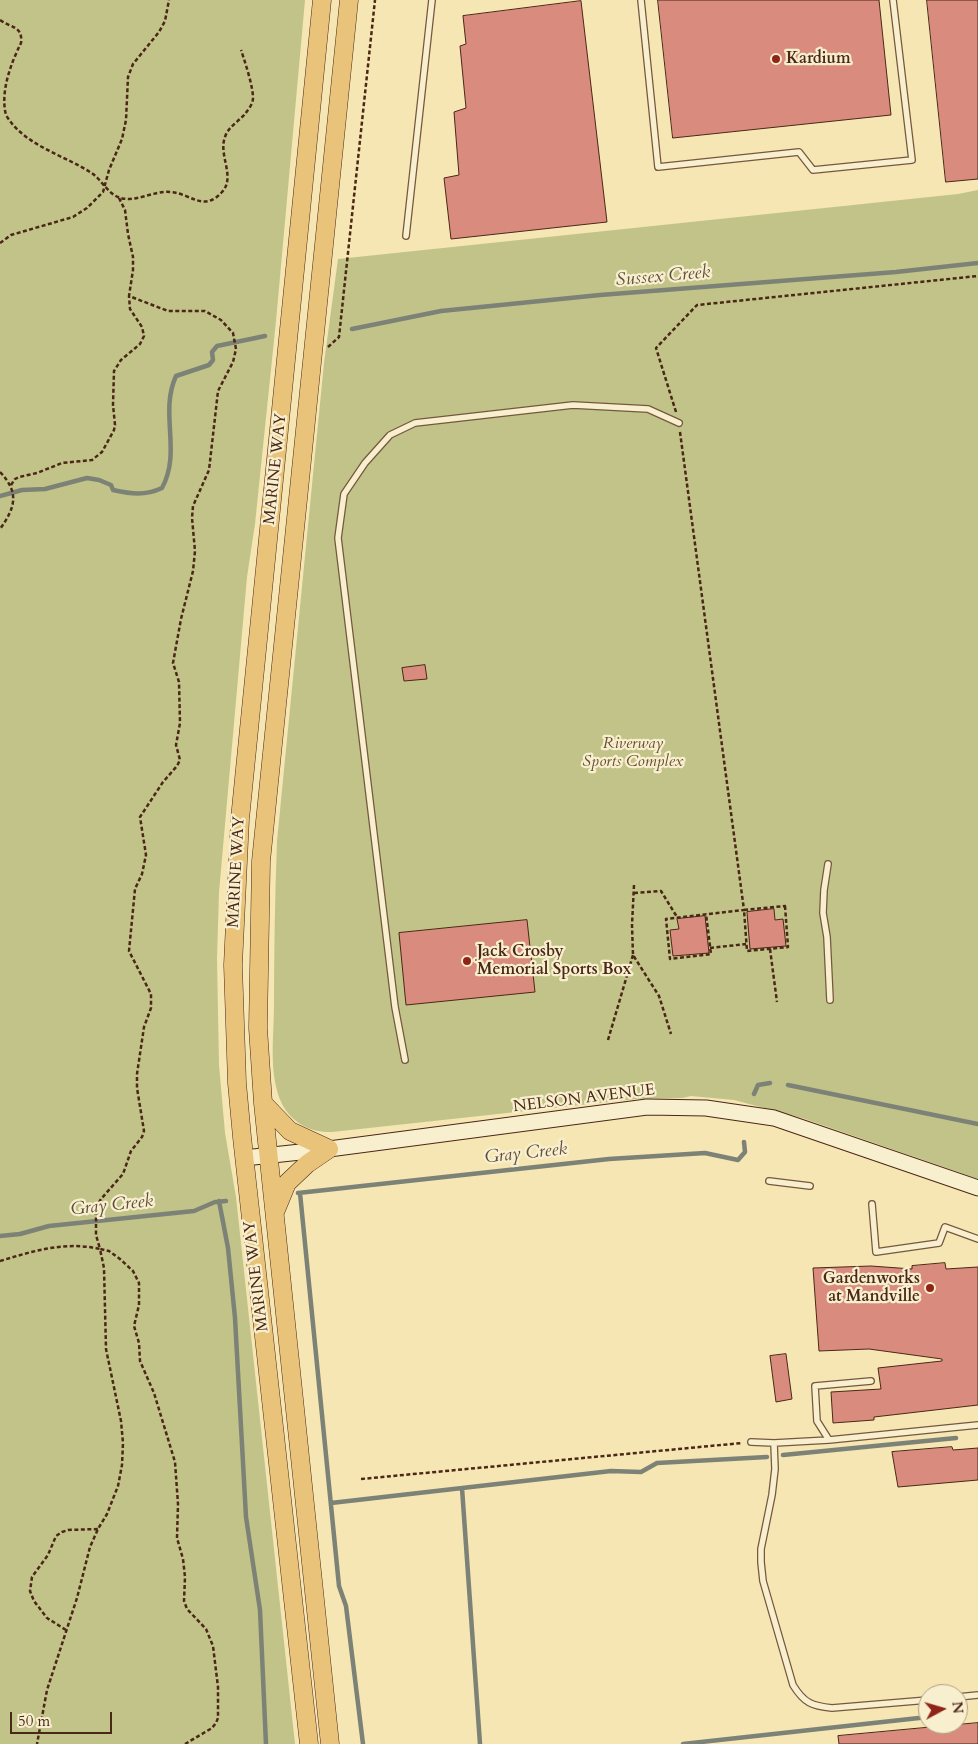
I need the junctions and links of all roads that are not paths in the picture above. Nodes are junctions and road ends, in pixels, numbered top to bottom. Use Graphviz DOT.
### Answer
graph roads {
  1 [pos="322,0"];
  2 [pos="348,0"];
  3 [pos="432,0"];
  4 [pos="641,0"];
  5 [pos="893,0"];
  6 [pos="406,236"];
  7 [pos="679,422"];
  8 [pos="828,864"];
  9 [pos="830,1000"];
  10 [pos="405,1060"];
  11 [pos="263,1103"];
  12 [pos="329,1149"];
  13 [pos="268,1156"];
  14 [pos="244,1158"];
  15 [pos="769,1181"];
  16 [pos="810,1186"];
  17 [pos="978,1188"];
  18 [pos="872,1204"];
  19 [pos="274,1215"];
  20 [pos="978,1239"];
  21 [pos="871,1381"];
  22 [pos="978,1424"];
  23 [pos="829,1440"];
  24 [pos="751,1442"];
  25 [pos="774,1443"];
  26 [pos="918,1701"];
  27 [pos="309,1744"];
  28 [pos="330,1744"];
  1 -- 14 [label="main road, MARINE WAY"];
  2 -- 11 [label="main road, MARINE WAY"];
  3 -- 6 [label="lane"];
  4 -- 5 [label="lane"];
  7 -- 10 [label="lane"];
  8 -- 9 [label="lane"];
  11 -- 12 [label="main road"];
  11 -- 13 [label="main road, MARINE WAY"];
  12 -- 13 [label="street, NELSON AVENUE"];
  12 -- 17 [label="street, NELSON AVENUE"];
  12 -- 19 [label="main road"];
  13 -- 14 [label="street, NELSON AVENUE"];
  13 -- 19 [label="main road, MARINE WAY"];
  14 -- 27 [label="main road, MARINE WAY"];
  15 -- 16 [label="lane"];
  18 -- 20 [label="lane"];
  19 -- 28 [label="main road, MARINE WAY"];
  21 -- 23 [label="lane"];
  22 -- 23 [label="lane"];
  23 -- 25 [label="lane"];
  24 -- 25 [label="lane"];
  25 -- 26 [label="lane"];
}
